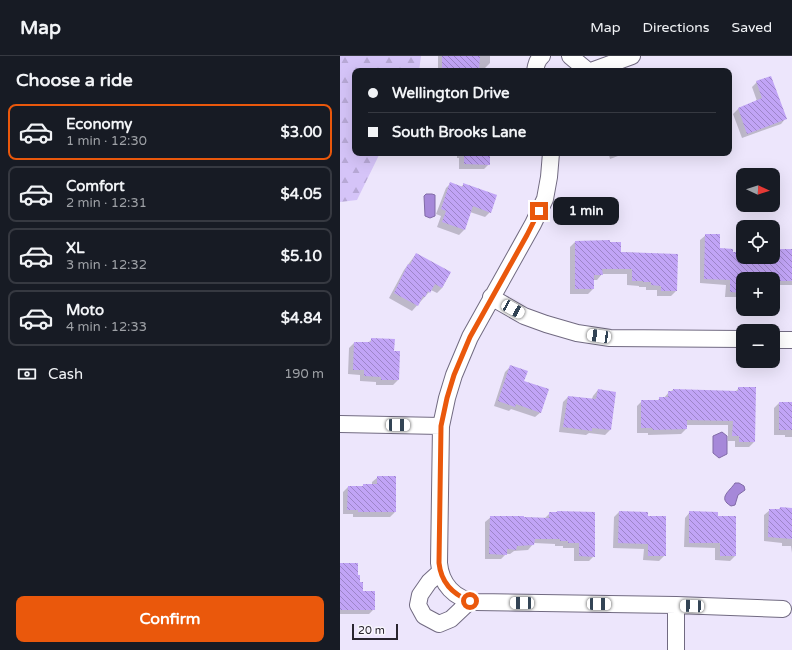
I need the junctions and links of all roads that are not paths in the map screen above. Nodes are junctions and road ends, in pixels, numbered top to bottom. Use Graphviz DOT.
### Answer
graph roads {
  1 [pos="542,56"];
  2 [pos="570,56"];
  3 [pos="632,56"];
  4 [pos="536,68"];
  5 [pos="586,68"];
  6 [pos="598,68"];
  7 [pos="551,156"];
  8 [pos="491,297"];
  9 [pos="736,340"];
  10 [pos="780,340"];
  11 [pos="792,340"];
  12 [pos="340,424"];
  13 [pos="441,426"];
  14 [pos="440,572"];
  15 [pos="470,601"];
  16 [pos="676,605"];
  17 [pos="782,609"];
  18 [pos="676,650"];
  1 -- 4 [label="street"];
  2 -- 5 [label="street"];
  3 -- 6 [label="street"];
  7 -- 8 [label="street"];
  8 -- 9 [label="street"];
  8 -- 13 [label="street"];
  10 -- 11 [label="street"];
  12 -- 13 [label="street"];
  13 -- 14 [label="street"];
  14 -- 15 [label="street"];
  14 -- 15 [label="street"];
  15 -- 16 [label="street"];
  16 -- 17 [label="street"];
  16 -- 18 [label="street"];
}
